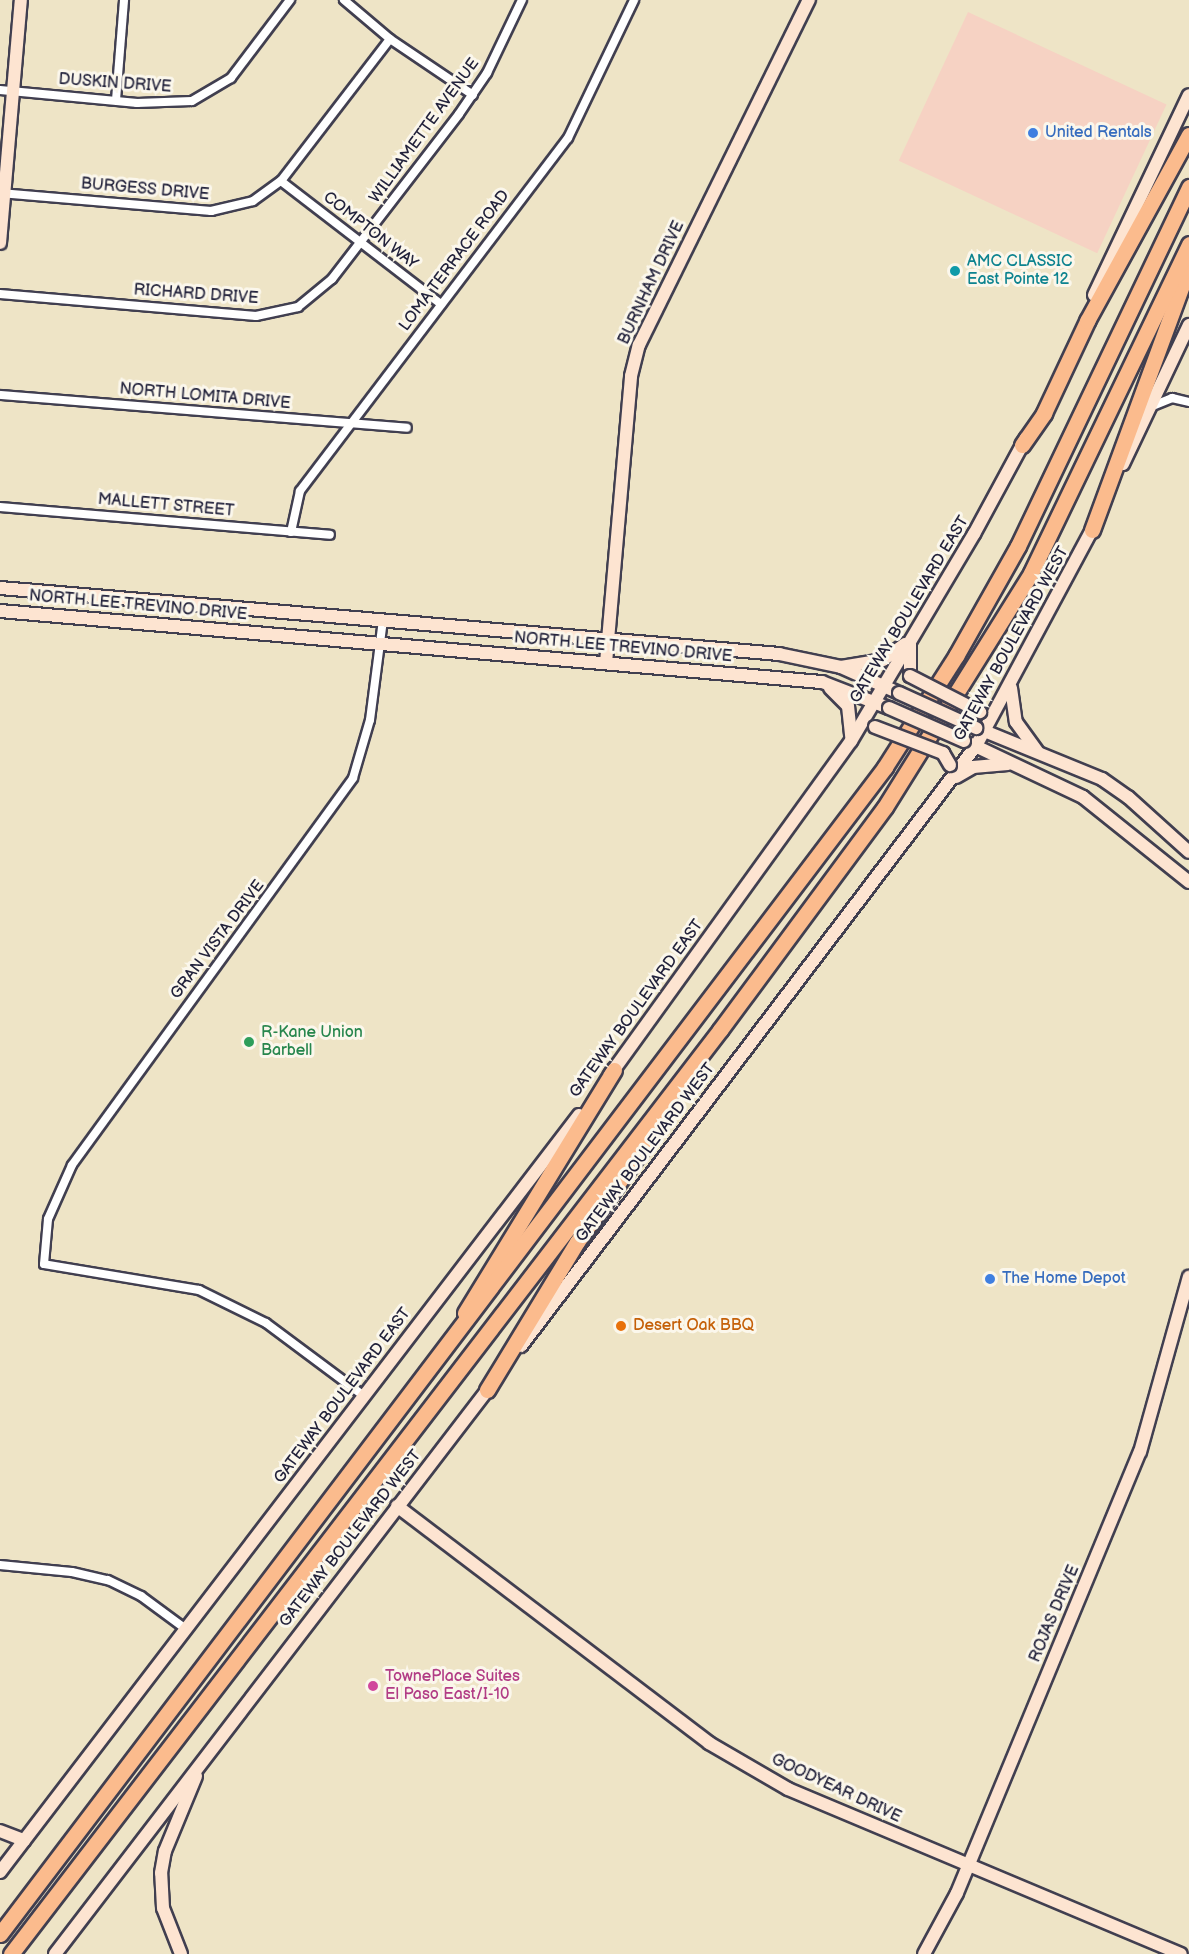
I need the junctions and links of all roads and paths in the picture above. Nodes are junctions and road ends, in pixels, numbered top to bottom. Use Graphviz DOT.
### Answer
graph roads {
  1 [pos="21,0"];
  2 [pos="124,0"];
  3 [pos="290,0"];
  4 [pos="344,0"];
  5 [pos="522,0"];
  6 [pos="634,0"];
  7 [pos="809,0"];
  8 [pos="390,39"];
  9 [pos="0,90"];
  10 [pos="14,92"];
  11 [pos="473,95"];
  12 [pos="1189,95"];
  13 [pos="116,100"];
  14 [pos="1189,135"];
  15 [pos="280,181"];
  16 [pos="1189,187"];
  17 [pos="2,193"];
  18 [pos="0,243"];
  19 [pos="361,243"];
  20 [pos="1189,244"];
  21 [pos="1189,267"];
  22 [pos="0,294"];
  23 [pos="441,304"];
  24 [pos="1189,325"];
  25 [pos="0,395"];
  26 [pos="1189,402"];
  27 [pos="1150,407"];
  28 [pos="350,423"];
  29 [pos="407,428"];
  30 [pos="1022,445"];
  31 [pos="0,507"];
  32 [pos="1092,530"];
  33 [pos="291,531"];
  34 [pos="330,535"];
  35 [pos="0,588"];
  36 [pos="0,611"];
  37 [pos="383,620"];
  38 [pos="608,640"];
  39 [pos="911,640"];
  40 [pos="378,643"];
  41 [pos="606,663"];
  42 [pos="841,667"];
  43 [pos="822,682"];
  44 [pos="1011,685"];
  45 [pos="883,686"];
  46 [pos="875,702"];
  47 [pos="1001,703"];
  48 [pos="980,730"];
  49 [pos="851,741"];
  50 [pos="970,744"];
  51 [pos="1039,753"];
  52 [pos="1029,770"];
  53 [pos="951,780"];
  54 [pos="1189,852"];
  55 [pos="1189,882"];
  56 [pos="720,1030"];
  57 [pos="614,1070"];
  58 [pos="1189,1277"];
  59 [pos="451,1343"];
  60 [pos="488,1390"];
  61 [pos="364,1396"];
  62 [pos="397,1506"];
  63 [pos="0,1566"];
  64 [pos="186,1629"];
  65 [pos="202,1761"];
  66 [pos="0,1831"];
  67 [pos="24,1840"];
  68 [pos="968,1866"];
  69 [pos="0,1872"];
  70 [pos="0,1934"];
  71 [pos="11,1954"];
  72 [pos="55,1954"];
  73 [pos="181,1954"];
  74 [pos="924,1954"];
  75 [pos="1181,1954"];
  1 -- 10 [label="main road"];
  2 -- 13 [label="street"];
  3 -- 13 [label="street, DUSKIN DRIVE"];
  4 -- 8 [label="street"];
  5 -- 11 [label="street, WILLIAMETTE AVENUE"];
  6 -- 23 [label="street, LOMA TERRACE ROAD"];
  7 -- 38 [label="main road, BURNHAM DRIVE"];
  8 -- 11 [label="street"];
  8 -- 15 [label="street, BURGESS DRIVE"];
  9 -- 10 [label="street, DUSKIN DRIVE"];
  10 -- 13 [label="street, DUSKIN DRIVE"];
  10 -- 17 [label="main road"];
  11 -- 19 [label="street, WILLIAMETTE AVENUE"];
  12 -- 30 [label="main road, GATEWAY BOULEVARD EAST"];
  14 -- 30 [label="highway"];
  15 -- 17 [label="street, BURGESS DRIVE"];
  15 -- 19 [label="street, COMPTON WAY"];
  16 -- 59 [label="highway"];
  17 -- 18 [label="main road"];
  19 -- 22 [label="street, RICHARD DRIVE"];
  19 -- 23 [label="street, COMPTON WAY"];
  20 -- 56 [label="highway"];
  21 -- 32 [label="highway"];
  23 -- 28 [label="street, LOMA TERRACE ROAD"];
  24 -- 27 [label="main road, GATEWAY BOULEVARD WEST"];
  25 -- 28 [label="street, NORTH LOMITA DRIVE"];
  26 -- 27 [label="street"];
  27 -- 32 [label="main road, GATEWAY BOULEVARD WEST"];
  28 -- 29 [label="street, NORTH LOMITA DRIVE"];
  28 -- 33 [label="street, LOMA TERRACE ROAD"];
  30 -- 39 [label="main road, GATEWAY BOULEVARD EAST"];
  31 -- 33 [label="street, MALLETT STREET"];
  32 -- 44 [label="main road, GATEWAY BOULEVARD WEST"];
  33 -- 34 [label="street, MALLETT STREET"];
  35 -- 37 [label="main road, NORTH LEE TREVINO DRIVE"];
  36 -- 40 [label="main road, NORTH LEE TREVINO DRIVE"];
  37 -- 38 [label="main road, NORTH LEE TREVINO DRIVE"];
  37 -- 40 [label="street, GRAN VISTA DRIVE"];
  38 -- 41 [label="main road, BURNHAM DRIVE"];
  38 -- 42 [label="main road, NORTH LEE TREVINO DRIVE"];
  39 -- 42 [label="main road"];
  39 -- 45 [label="main road, GATEWAY BOULEVARD EAST"];
  39 -- 47 [label="main road, bridge"];
  40 -- 41 [label="main road, NORTH LEE TREVINO DRIVE"];
  40 -- 61 [label="street, GRAN VISTA DRIVE"];
  41 -- 43 [label="main road, NORTH LEE TREVINO DRIVE"];
  42 -- 45 [label="main road, NORTH LEE TREVINO DRIVE"];
  43 -- 46 [label="main road, NORTH LEE TREVINO DRIVE"];
  43 -- 49 [label="main road"];
  44 -- 47 [label="main road, GATEWAY BOULEVARD WEST"];
  44 -- 51 [label="main road"];
  45 -- 46 [label="main road, GATEWAY BOULEVARD EAST"];
  45 -- 48 [label="main road, NORTH LEE TREVINO DRIVE, bridge"];
  46 -- 49 [label="main road, GATEWAY BOULEVARD EAST"];
  46 -- 50 [label="main road, NORTH LEE TREVINO DRIVE, bridge"];
  47 -- 48 [label="main road, GATEWAY BOULEVARD WEST"];
  48 -- 50 [label="main road, GATEWAY BOULEVARD WEST"];
  48 -- 51 [label="main road, NORTH LEE TREVINO DRIVE"];
  49 -- 53 [label="main road, bridge"];
  49 -- 57 [label="main road, GATEWAY BOULEVARD EAST"];
  50 -- 52 [label="main road, NORTH LEE TREVINO DRIVE"];
  50 -- 53 [label="main road, GATEWAY BOULEVARD WEST"];
  51 -- 54 [label="main road, NORTH LEE TREVINO DRIVE"];
  52 -- 53 [label="main road"];
  52 -- 55 [label="main road, NORTH LEE TREVINO DRIVE"];
  53 -- 60 [label="main road, GATEWAY BOULEVARD WEST"];
  56 -- 60 [label="highway"];
  56 -- 71 [label="highway"];
  57 -- 59 [label="highway"];
  57 -- 61 [label="main road, GATEWAY BOULEVARD EAST"];
  58 -- 68 [label="main road, ROJAS DRIVE"];
  59 -- 70 [label="highway"];
  60 -- 62 [label="main road, GATEWAY BOULEVARD WEST"];
  61 -- 64 [label="main road, GATEWAY BOULEVARD EAST"];
  62 -- 65 [label="main road, GATEWAY BOULEVARD WEST"];
  62 -- 68 [label="main road, GOODYEAR DRIVE"];
  63 -- 64 [label="street"];
  64 -- 67 [label="main road, GATEWAY BOULEVARD EAST"];
  65 -- 72 [label="main road, GATEWAY BOULEVARD WEST"];
  65 -- 73 [label="main road"];
  66 -- 67 [label="main road"];
  67 -- 69 [label="main road, GATEWAY BOULEVARD EAST"];
  68 -- 74 [label="main road, ROJAS DRIVE"];
  68 -- 75 [label="main road, GOODYEAR DRIVE"];
}
